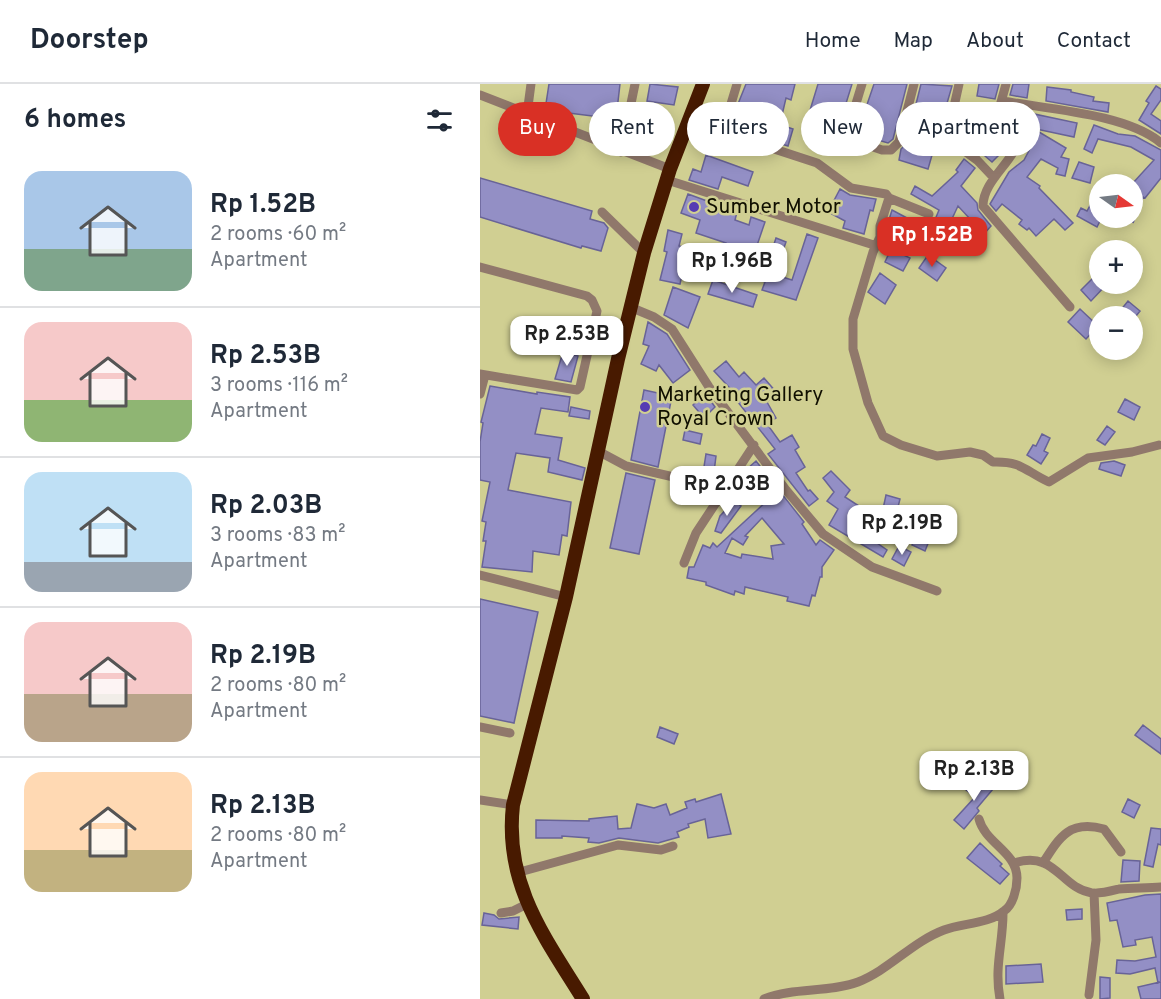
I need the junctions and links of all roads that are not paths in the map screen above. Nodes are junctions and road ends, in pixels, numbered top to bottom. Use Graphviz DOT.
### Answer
graph roads {
  1 [pos="531,84"];
  2 [pos="635,84"];
  3 [pos="703,84"];
  4 [pos="737,84"];
  5 [pos="862,84"];
  6 [pos="914,84"];
  7 [pos="959,84"];
  8 [pos="1006,84"];
  9 [pos="480,95"];
  10 [pos="1003,101"];
  11 [pos="498,102"];
  12 [pos="529,102"];
  13 [pos="631,102"];
  14 [pos="696,102"];
  15 [pos="732,102"];
  16 [pos="955,102"];
  17 [pos="687,126"];
  18 [pos="1161,143"];
  19 [pos="789,154"];
  20 [pos="629,156"];
  21 [pos="972,156"];
  22 [pos="1011,156"];
  23 [pos="668,175"];
  24 [pos="994,178"];
  25 [pos="889,198"];
  26 [pos="602,212"];
  27 [pos="929,214"];
  28 [pos="880,226"];
  29 [pos="877,246"];
  30 [pos="919,249"];
  31 [pos="644,253"];
  32 [pos="480,267"];
  33 [pos="630,307"];
  34 [pos="1070,307"];
  35 [pos="482,374"];
  36 [pos="480,394"];
  37 [pos="754,445"];
  38 [pos="1159,445"];
  39 [pos="598,451"];
  40 [pos="691,481"];
  41 [pos="684,563"];
  42 [pos="480,575"];
  43 [pos="938,591"];
  44 [pos="566,597"];
  45 [pos="480,726"];
  46 [pos="510,733"];
  47 [pos="480,800"];
  48 [pos="513,805"];
  49 [pos="979,819"];
  50 [pos="673,846"];
  51 [pos="1121,852"];
  52 [pos="1014,863"];
  53 [pos="1043,863"];
  54 [pos="516,873"];
  55 [pos="1161,887"];
  56 [pos="1094,893"];
  57 [pos="527,904"];
  58 [pos="501,913"];
  59 [pos="1003,913"];
  60 [pos="1089,995"];
  61 [pos="583,999"];
  62 [pos="764,999"];
  63 [pos="1000,999"];
  1 -- 12 [label="street"];
  2 -- 13 [label="street"];
  3 -- 14 [label="highway"];
  4 -- 15 [label="street"];
  5 -- 6 [label="street"];
  7 -- 16 [label="street"];
  8 -- 10 [label="street"];
  9 -- 11 [label="street"];
  10 -- 18 [label="street"];
  17 -- 23 [label="highway"];
  19 -- 25 [label="street"];
  20 -- 23 [label="street"];
  21 -- 24 [label="street"];
  22 -- 24 [label="street"];
  23 -- 29 [label="street"];
  23 -- 31 [label="highway"];
  24 -- 34 [label="street"];
  25 -- 27 [label="street"];
  25 -- 28 [label="street"];
  26 -- 31 [label="street"];
  28 -- 29 [label="street"];
  28 -- 30 [label="street"];
  29 -- 38 [label="street"];
  31 -- 33 [label="highway"];
  32 -- 35 [label="street"];
  33 -- 37 [label="street"];
  33 -- 39 [label="highway"];
  35 -- 36 [label="street"];
  37 -- 41 [label="street"];
  37 -- 43 [label="street"];
  39 -- 40 [label="street"];
  39 -- 44 [label="highway"];
  42 -- 44 [label="street"];
  44 -- 48 [label="highway"];
  45 -- 46 [label="street"];
  47 -- 48 [label="street"];
  48 -- 54 [label="highway"];
  49 -- 52 [label="street"];
  50 -- 54 [label="street"];
  51 -- 53 [label="street"];
  52 -- 53 [label="street"];
  52 -- 59 [label="street"];
  53 -- 56 [label="street"];
  54 -- 57 [label="highway"];
  55 -- 56 [label="street"];
  56 -- 60 [label="street"];
  57 -- 58 [label="street"];
  57 -- 61 [label="highway"];
  59 -- 62 [label="street"];
  59 -- 63 [label="street"];
}
